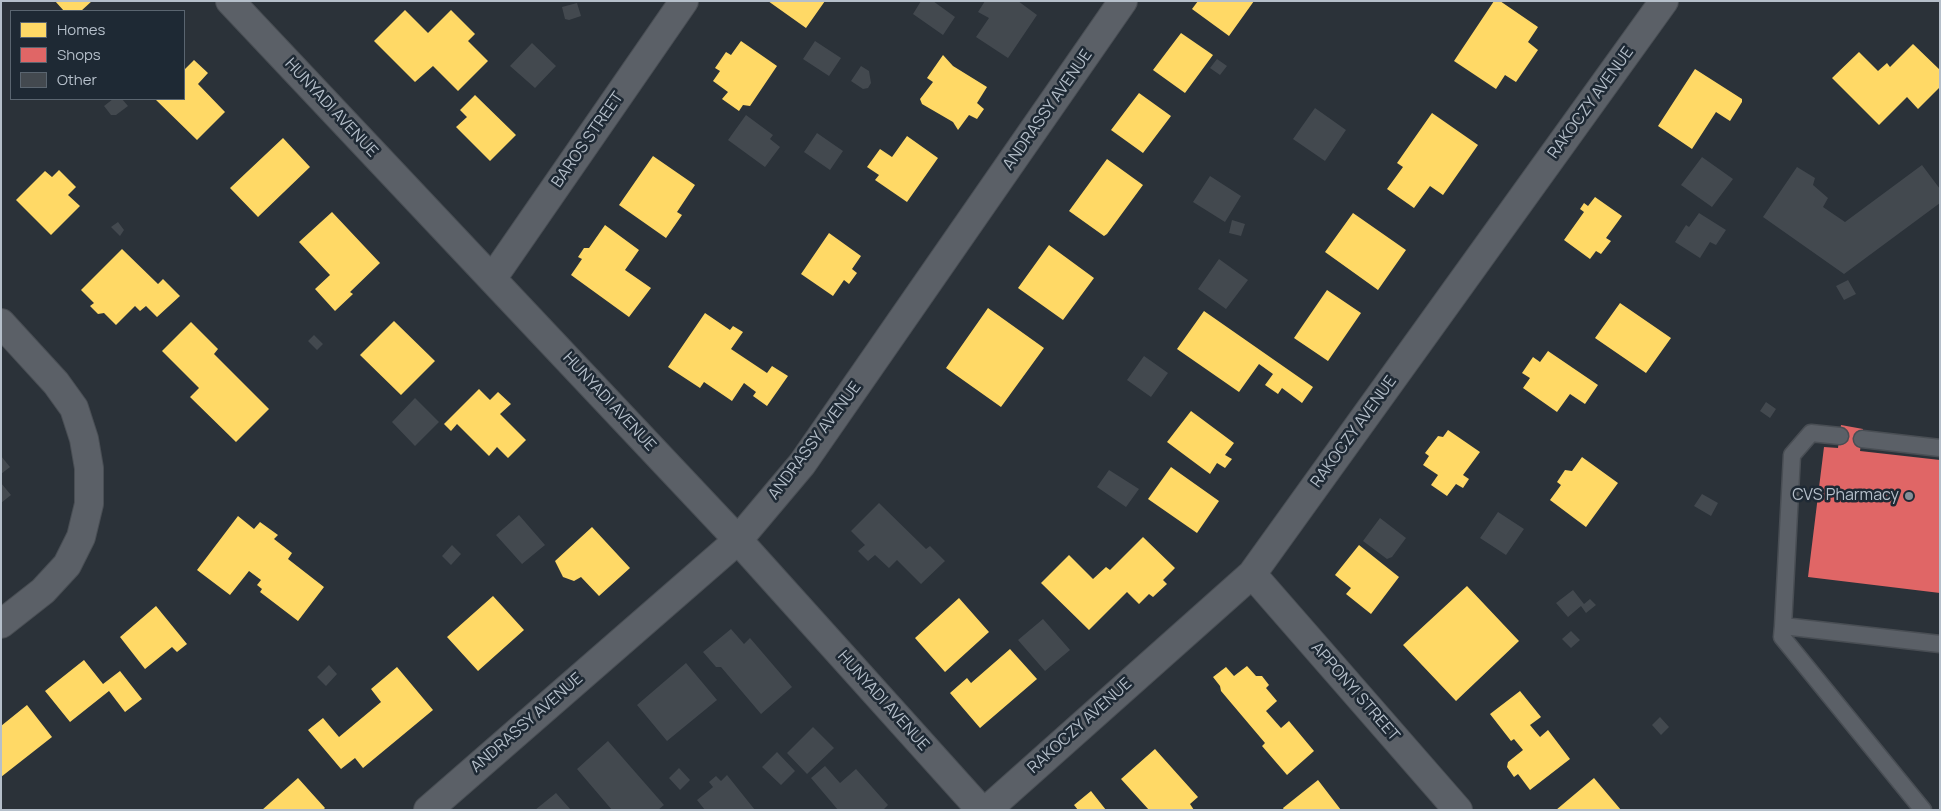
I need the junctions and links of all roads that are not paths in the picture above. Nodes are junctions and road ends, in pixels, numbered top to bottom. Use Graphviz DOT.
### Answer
graph roads {
  1 [pos="230,1"];
  2 [pos="684,1"];
  3 [pos="1123,1"];
  4 [pos="1664,1"];
  5 [pos="492,279"];
  6 [pos="1,323"];
  7 [pos="1840,436"];
  8 [pos="1862,439"];
  9 [pos="1940,448"];
  10 [pos="738,540"];
  11 [pos="1252,574"];
  12 [pos="1,624"];
  13 [pos="1783,626"];
  14 [pos="1940,644"];
  15 [pos="428,810"];
  16 [pos="981,810"];
  17 [pos="987,810"];
  18 [pos="1458,810"];
  19 [pos="1923,810"];
  1 -- 5 [label="street, HUNYADI AVENUE"];
  2 -- 5 [label="street, BAROS STREET"];
  3 -- 10 [label="street, ANDRASSY AVENUE"];
  4 -- 11 [label="street, RAKOCZY AVENUE"];
  5 -- 10 [label="street, HUNYADI AVENUE"];
  6 -- 12 [label="street"];
  7 -- 13 [label="lane"];
  8 -- 9 [label="lane"];
  10 -- 15 [label="street, ANDRASSY AVENUE"];
  10 -- 16 [label="street, HUNYADI AVENUE"];
  11 -- 17 [label="street, RAKOCZY AVENUE"];
  11 -- 18 [label="street, APPONYI STREET"];
  13 -- 14 [label="lane"];
  13 -- 19 [label="lane"];
}
